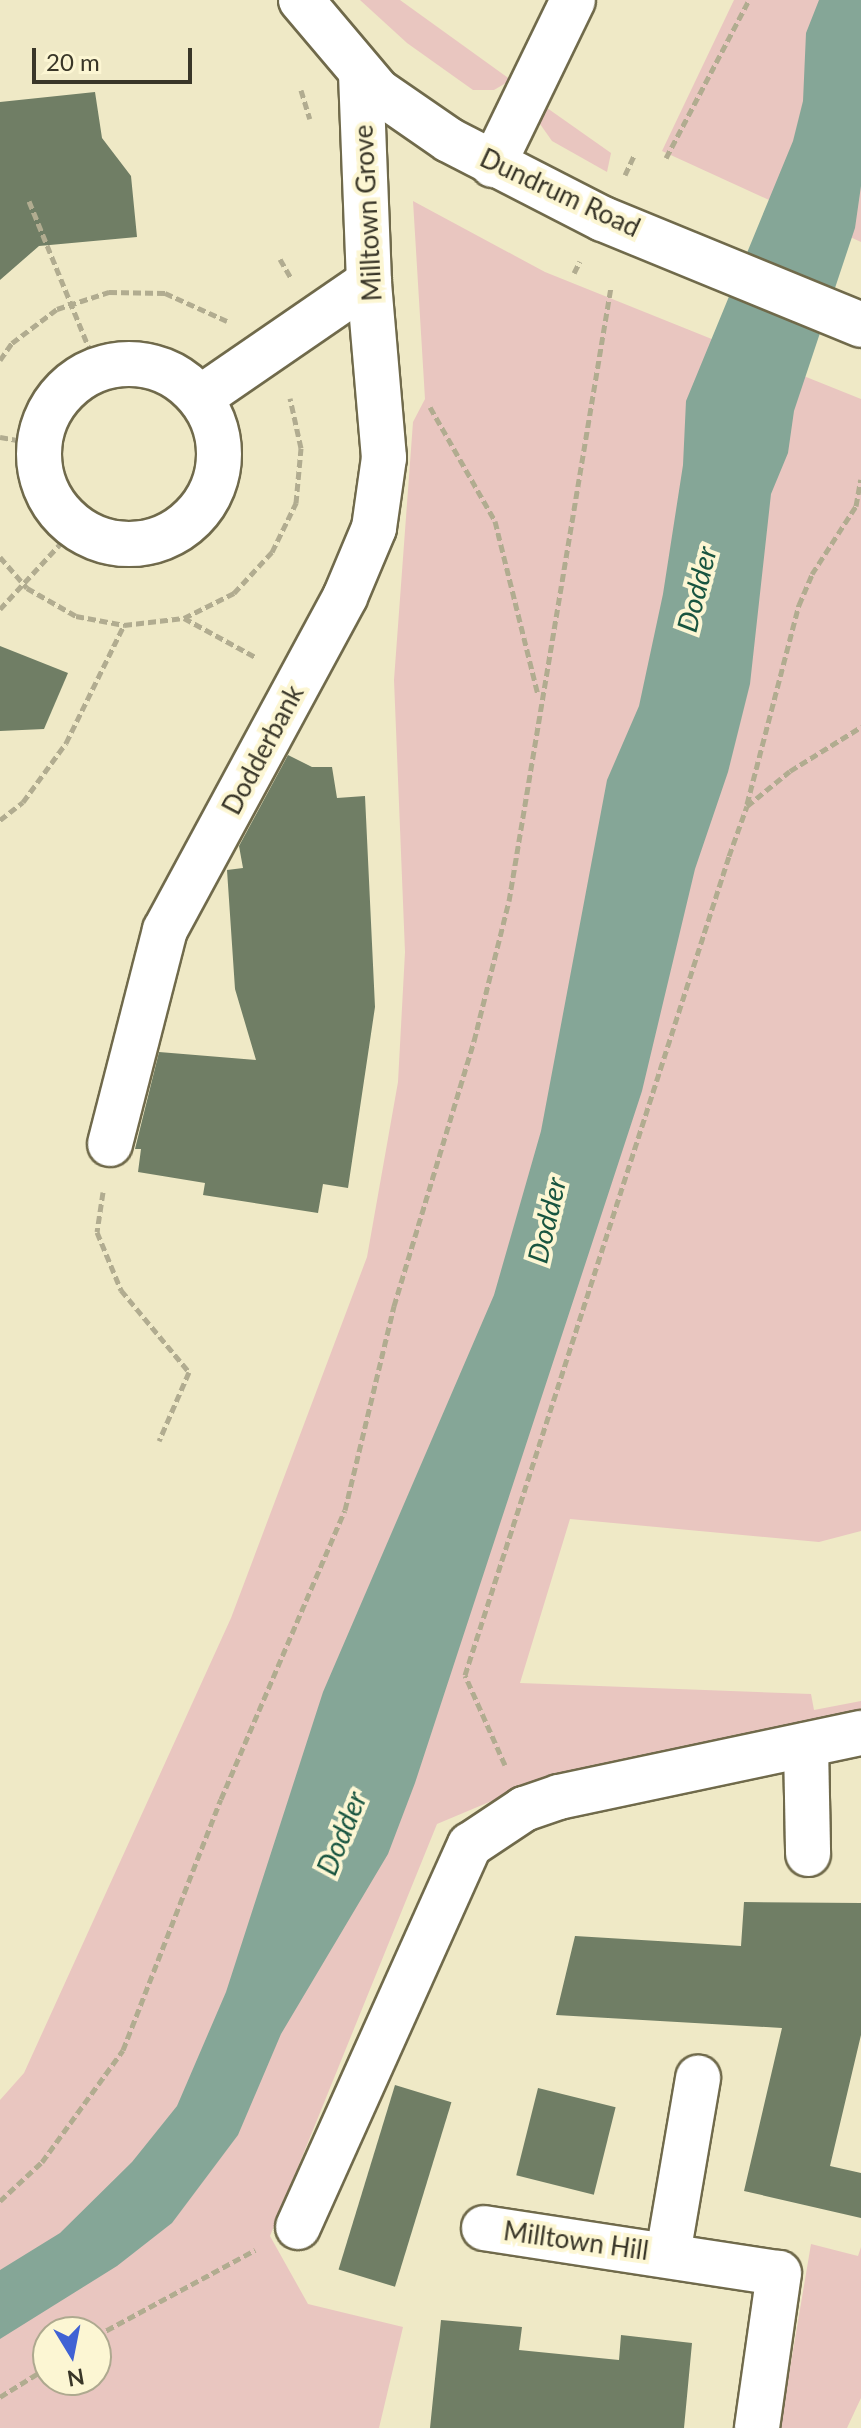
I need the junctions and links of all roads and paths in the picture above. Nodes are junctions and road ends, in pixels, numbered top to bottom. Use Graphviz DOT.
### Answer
graph roads {
  1 [pos="301,0"];
  2 [pos="573,0"];
  3 [pos="749,0"];
  4 [pos="361,75"];
  5 [pos="666,158"];
  6 [pos="493,165"];
  7 [pos="29,201"];
  8 [pos="369,282"];
  9 [pos="611,287"];
  10 [pos="72,304"];
  11 [pos="861,325"];
  12 [pos="377,352"];
  13 [pos="263,353"];
  14 [pos="0,360"];
  15 [pos="98,370"];
  16 [pos="200,398"];
  17 [pos="19,440"];
  18 [pos="861,479"];
  19 [pos="76,527"];
  20 [pos="0,557"];
  21 [pos="23,584"];
  22 [pos="0,609"];
  23 [pos="184,618"];
  24 [pos="124,625"];
  25 [pos="300,680"];
  26 [pos="539,699"];
  27 [pos="861,727"];
  28 [pos="747,806"];
  29 [pos="0,820"];
  30 [pos="110,1144"];
  31 [pos="159,1441"];
  32 [pos="861,1733"];
  33 [pos="806,1745"];
  34 [pos="524,1809"];
  35 [pos="808,1854"];
  36 [pos="698,2078"];
  37 [pos="0,2201"];
  38 [pos="298,2227"];
  39 [pos="484,2228"];
  40 [pos="668,2254"];
  41 [pos="112,2327"];
  42 [pos="32,2377"];
  43 [pos="0,2397"];
  44 [pos="757,2428"];
  1 -- 4 [label="street, Dundrum Road"];
  2 -- 6 [label="street"];
  3 -- 5 [label="path"];
  4 -- 6 [label="street, Dundrum Road"];
  4 -- 8 [label="street, Milltown Grove"];
  6 -- 11 [label="street, Dundrum Road"];
  7 -- 10 [label="path"];
  8 -- 12 [label="street, Milltown Grove"];
  8 -- 13 [label="street"];
  9 -- 26 [label="path"];
  10 -- 13 [label="path"];
  10 -- 14 [label="path"];
  10 -- 15 [label="path"];
  12 -- 25 [label="street, Dodderbank"];
  12 -- 26 [label="path"];
  13 -- 16 [label="street"];
  13 -- 23 [label="path"];
  15 -- 16 [label="street"];
  15 -- 17 [label="street"];
  16 -- 19 [label="street"];
  17 -- 19 [label="street"];
  18 -- 28 [label="path"];
  19 -- 21 [label="path"];
  20 -- 21 [label="path"];
  21 -- 22 [label="path"];
  21 -- 24 [label="path"];
  23 -- 24 [label="path"];
  23 -- 25 [label="path"];
  24 -- 29 [label="path"];
  25 -- 30 [label="street, Dodderbank"];
  26 -- 37 [label="path"];
  27 -- 28 [label="path"];
  28 -- 34 [label="path"];
  30 -- 31 [label="path"];
  32 -- 33 [label="street"];
  33 -- 34 [label="street"];
  33 -- 35 [label="street"];
  34 -- 38 [label="street"];
  36 -- 40 [label="street, Milltown Hill"];
  38 -- 41 [label="path"];
  39 -- 40 [label="street, Milltown Hill"];
  40 -- 44 [label="street, Milltown Hill"];
  42 -- 43 [label="path"];
}
